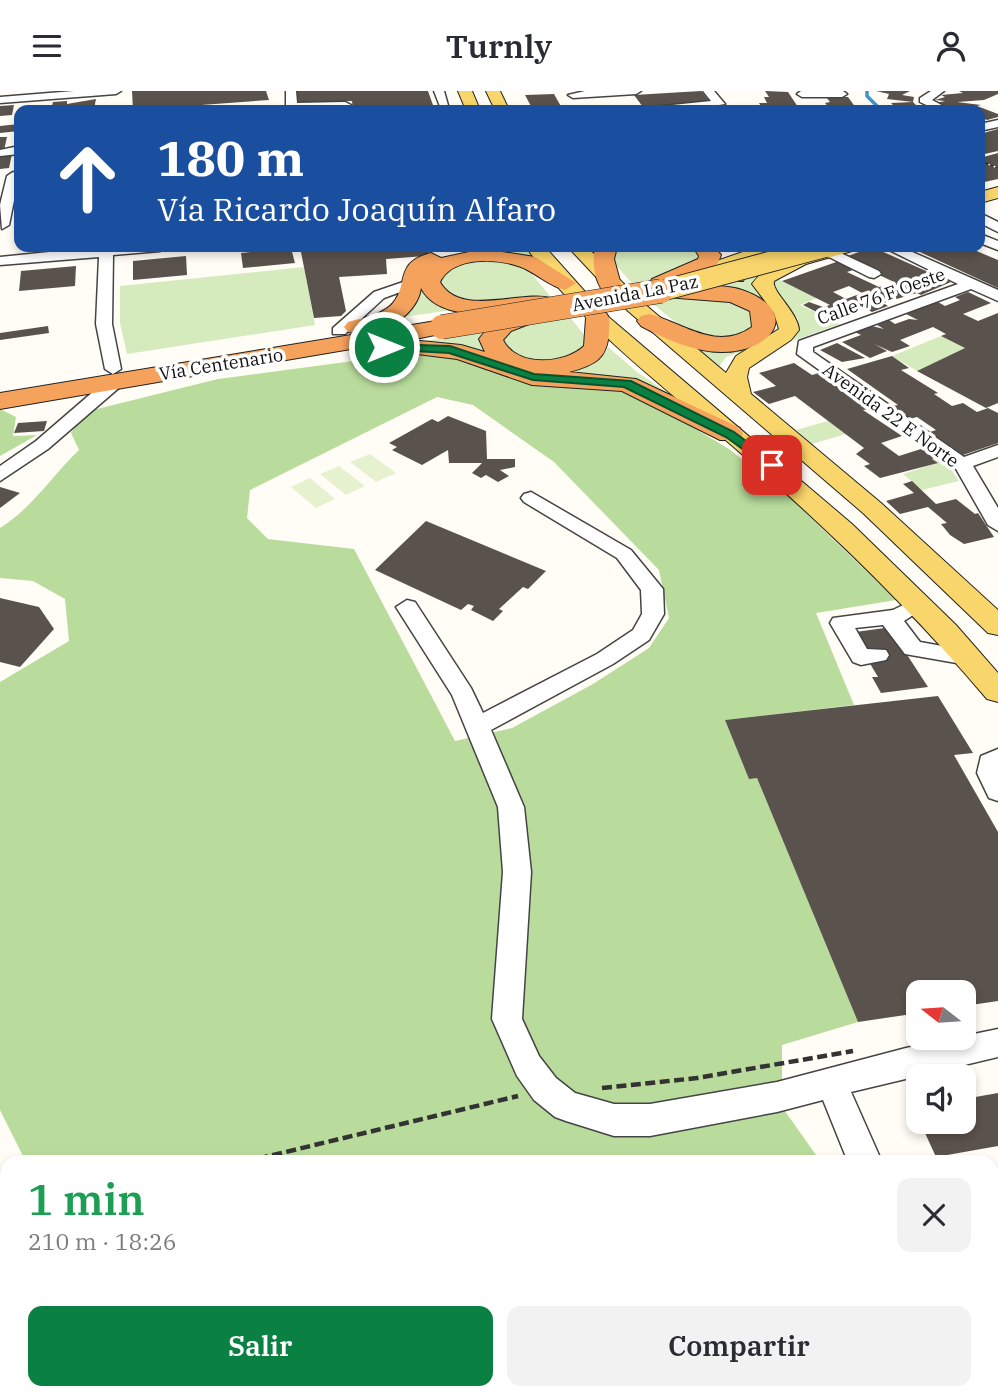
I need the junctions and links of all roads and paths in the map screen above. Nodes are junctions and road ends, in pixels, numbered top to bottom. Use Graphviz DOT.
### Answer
graph roads {
  1 [pos="636,91"];
  2 [pos="708,91"];
  3 [pos="939,91"];
  4 [pos="800,92"];
  5 [pos="571,93"];
  6 [pos="842,93"];
  7 [pos="115,94"];
  8 [pos="623,96"];
  9 [pos="0,100"];
  10 [pos="708,105"];
  11 [pos="936,105"];
  12 [pos="13,176"];
  13 [pos="13,198"];
  14 [pos="2,225"];
  15 [pos="80,252"];
  16 [pos="106,252"];
  17 [pos="472,252"];
  18 [pos="539,252"];
  19 [pos="581,252"];
  20 [pos="605,252"];
  21 [pos="707,252"];
  22 [pos="759,252"];
  23 [pos="784,252"];
  24 [pos="821,252"];
  25 [pos="825,252"];
  26 [pos="839,252"];
  27 [pos="901,252"];
  28 [pos="0,261"];
  29 [pos="781,267"];
  30 [pos="874,274"];
  31 [pos="565,282"];
  32 [pos="971,284"];
  33 [pos="610,285"];
  34 [pos="659,288"];
  35 [pos="998,296"];
  36 [pos="545,306"];
  37 [pos="598,318"];
  38 [pos="649,321"];
  39 [pos="441,323"];
  40 [pos="353,335"];
  41 [pos="805,344"];
  42 [pos="309,345"];
  43 [pos="114,375"];
  44 [pos="0,387"];
  45 [pos="741,397"];
  46 [pos="0,401"];
  47 [pos="730,434"];
  48 [pos="998,451"];
  49 [pos="962,464"];
  50 [pos="0,475"];
  51 [pos="531,498"];
  52 [pos="998,525"];
  53 [pos="919,604"];
  54 [pos="407,607"];
  55 [pos="872,619"];
  56 [pos="998,626"];
  57 [pos="895,652"];
  58 [pos="968,657"];
  59 [pos="998,692"];
  60 [pos="479,726"];
  61 [pos="998,758"];
  62 [pos="998,790"];
  63 [pos="998,1042"];
  64 [pos="848,1050"];
  65 [pos="831,1082"];
  66 [pos="595,1088"];
  67 [pos="545,1089"];
  68 [pos="273,1155"];
  69 [pos="862,1155"];
  1 -- 8 [label="street"];
  2 -- 10 [label="street"];
  3 -- 11 [label="street"];
  4 -- 6 [label="street"];
  5 -- 8 [label="street"];
  7 -- 9 [label="street"];
  12 -- 13 [label="street"];
  13 -- 14 [label="street"];
  15 -- 28 [label="street"];
  16 -- 43 [label="street"];
  17 -- 31 [label="highway"];
  17 -- 36 [label="highway"];
  17 -- 40 [label="highway"];
  18 -- 31 [label="main road"];
  19 -- 33 [label="main road"];
  20 -- 33 [label="highway"];
  21 -- 34 [label="highway"];
  22 -- 29 [label="main road"];
  23 -- 34 [label="main road, Avenida La Paz, bridge"];
  24 -- 34 [label="main road, Avenida La Paz, bridge"];
  25 -- 29 [label="main road"];
  26 -- 30 [label="street"];
  27 -- 32 [label="street"];
  29 -- 45 [label="main road"];
  31 -- 37 [label="main road"];
  32 -- 35 [label="street"];
  32 -- 41 [label="street, Calle 76 F Oeste"];
  33 -- 38 [label="main road"];
  34 -- 36 [label="highway, Avenida La Paz, bridge"];
  34 -- 38 [label="highway, bridge"];
  36 -- 37 [label="highway, bridge"];
  36 -- 39 [label="highway, Avenida La Paz"];
  37 -- 47 [label="main road"];
  38 -- 45 [label="main road"];
  39 -- 42 [label="highway, Vía Centenario"];
  40 -- 42 [label="highway"];
  40 -- 47 [label="highway"];
  41 -- 49 [label="street, Avenida 22 E Norte"];
  42 -- 43 [label="highway, Vía Centenario"];
  43 -- 44 [label="highway, Vía Centenario"];
  43 -- 46 [label="highway, Vía Centenario"];
  43 -- 50 [label="street"];
  45 -- 56 [label="main road"];
  47 -- 53 [label="main road"];
  48 -- 49 [label="street"];
  49 -- 52 [label="street, Avenida 22 E Norte"];
  51 -- 60 [label="street"];
  53 -- 55 [label="street"];
  53 -- 58 [label="main road"];
  54 -- 60 [label="street"];
  55 -- 57 [label="street"];
  55 -- 57 [label="street"];
  57 -- 58 [label="street"];
  58 -- 59 [label="main road"];
  60 -- 67 [label="street"];
  61 -- 62 [label="street"];
  63 -- 65 [label="street"];
  64 -- 66 [label="path"];
  65 -- 67 [label="street"];
  65 -- 69 [label="street"];
  67 -- 68 [label="path"];
}
